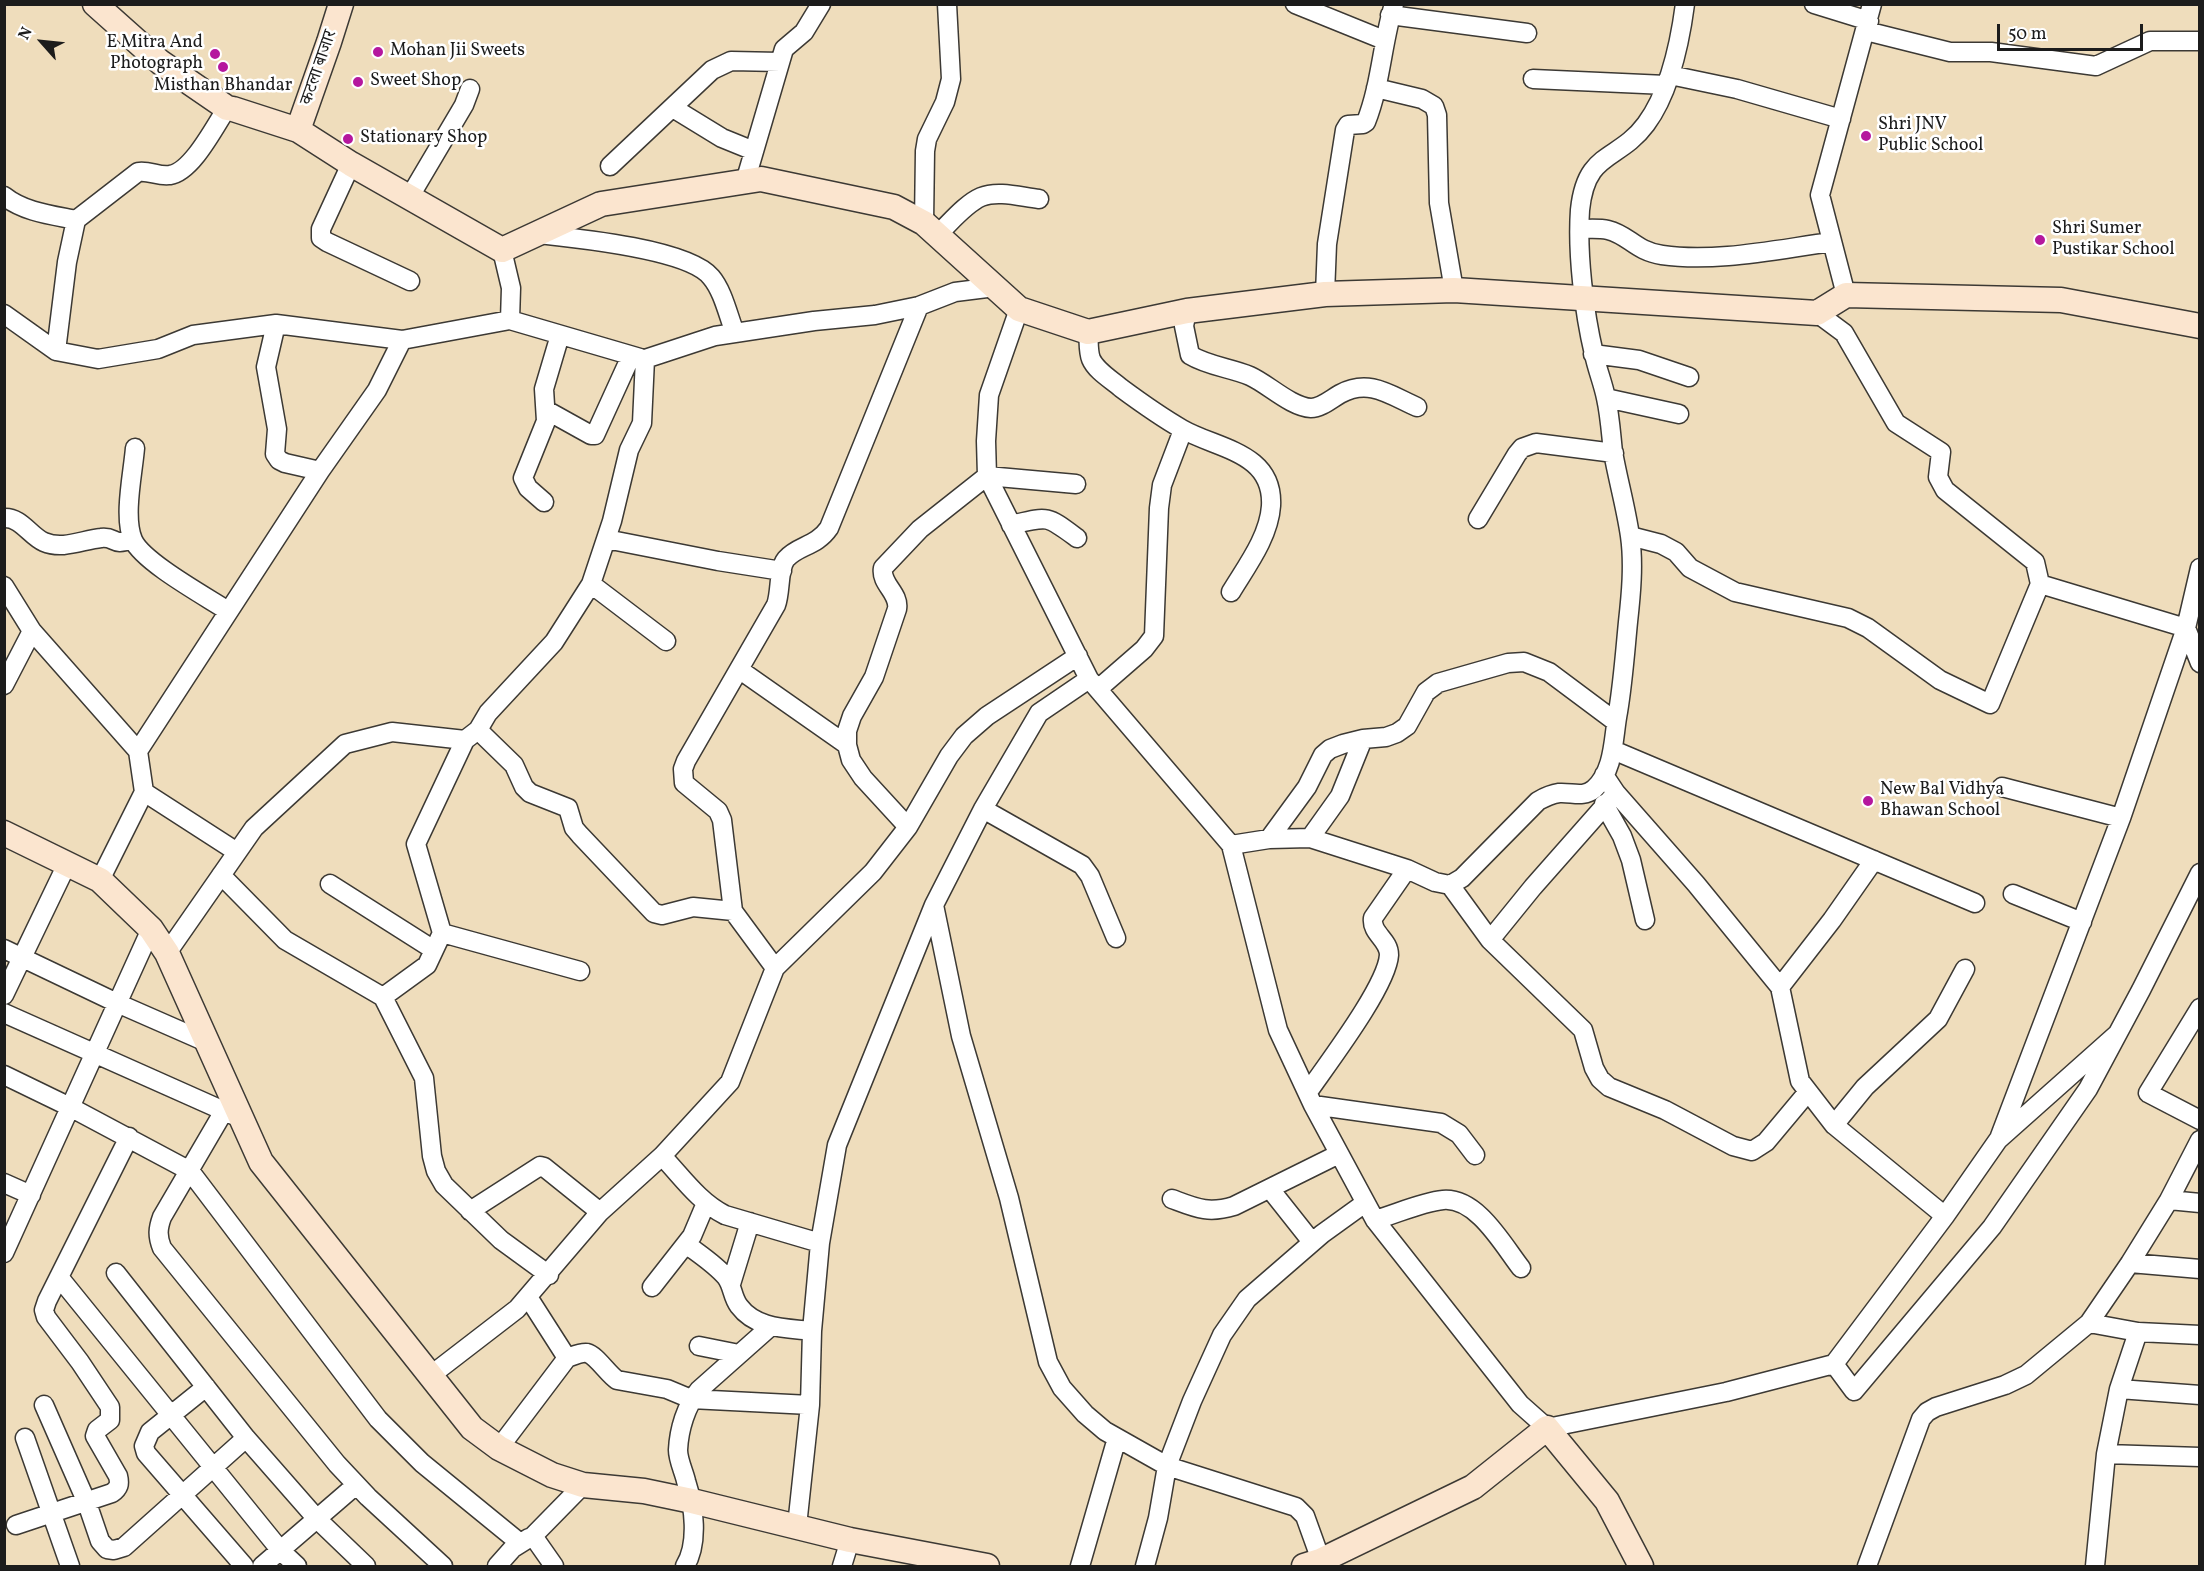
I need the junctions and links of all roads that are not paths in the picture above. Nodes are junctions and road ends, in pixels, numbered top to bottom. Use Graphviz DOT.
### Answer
graph roads {
  1 [pos="95,4"];
  2 [pos="340,4"];
  3 [pos="821,4"];
  4 [pos="947,4"];
  5 [pos="1295,4"];
  6 [pos="1685,4"];
  7 [pos="1814,4"];
  8 [pos="1392,10"];
  9 [pos="1869,19"];
  10 [pos="1527,33"];
  11 [pos="1384,40"];
  12 [pos="2199,41"];
  13 [pos="780,62"];
  14 [pos="1533,78"];
  15 [pos="1668,80"];
  16 [pos="470,88"];
  17 [pos="1376,88"];
  18 [pos="227,108"];
  19 [pos="673,108"];
  20 [pos="1841,119"];
  21 [pos="297,130"];
  22 [pos="754,151"];
  23 [pos="351,164"];
  24 [pos="610,166"];
  25 [pos="745,182"];
  26 [pos="4,196"];
  27 [pos="409,198"];
  28 [pos="1039,199"];
  29 [pos="76,220"];
  30 [pos="930,229"];
  31 [pos="1580,229"];
  32 [pos="535,234"];
  33 [pos="1832,242"];
  34 [pos="502,250"];
  35 [pos="410,281"];
  36 [pos="995,287"];
  37 [pos="1454,290"];
  38 [pos="1325,294"];
  39 [pos="1846,295"];
  40 [pos="1584,297"];
  41 [pos="919,306"];
  42 [pos="1019,309"];
  43 [pos="1187,311"];
  44 [pos="1817,313"];
  45 [pos="4,314"];
  46 [pos="510,320"];
  47 [pos="276,324"];
  48 [pos="2199,326"];
  49 [pos="1088,332"];
  50 [pos="735,333"];
  51 [pos="560,335"];
  52 [pos="402,340"];
  53 [pos="56,351"];
  54 [pos="1593,354"];
  55 [pos="638,358"];
  56 [pos="1689,377"];
  57 [pos="1606,399"];
  58 [pos="1417,407"];
  59 [pos="546,410"];
  60 [pos="1679,414"];
  61 [pos="1183,430"];
  62 [pos="135,448"];
  63 [pos="1614,453"];
  64 [pos="320,471"];
  65 [pos="987,476"];
  66 [pos="1076,484"];
  67 [pos="544,502"];
  68 [pos="4,518"];
  69 [pos="1478,519"];
  70 [pos="1011,525"];
  71 [pos="1630,536"];
  72 [pos="1077,538"];
  73 [pos="132,539"];
  74 [pos="606,539"];
  75 [pos="2199,568"];
  76 [pos="782,571"];
  77 [pos="591,584"];
  78 [pos="2040,584"];
  79 [pos="4,586"];
  80 [pos="1231,592"];
  81 [pos="2195,608"];
  82 [pos="228,611"];
  83 [pos="2186,628"];
  84 [pos="32,631"];
  85 [pos="666,641"];
  86 [pos="1078,656"];
  87 [pos="2199,663"];
  88 [pos="740,670"];
  89 [pos="1094,684"];
  90 [pos="4,686"];
  91 [pos="1616,722"];
  92 [pos="472,735"];
  93 [pos="1363,739"];
  94 [pos="846,746"];
  95 [pos="1613,750"];
  96 [pos="138,751"];
  97 [pos="1604,775"];
  98 [pos="2002,787"];
  99 [pos="144,792"];
  100 [pos="1610,798"];
  101 [pos="983,809"];
  102 [pos="2121,818"];
  103 [pos="908,827"];
  104 [pos="4,833"];
  105 [pos="1310,838"];
  106 [pos="1269,839"];
  107 [pos="1231,845"];
  108 [pos="237,852"];
  109 [pos="1874,860"];
  110 [pos="66,864"];
  111 [pos="1407,869"];
  112 [pos="2199,873"];
  113 [pos="221,875"];
  114 [pos="100,880"];
  115 [pos="330,884"];
  116 [pos="1450,885"];
  117 [pos="2013,894"];
  118 [pos="1975,903"];
  119 [pos="934,905"];
  120 [pos="734,911"];
  121 [pos="1645,920"];
  122 [pos="2082,922"];
  123 [pos="151,928"];
  124 [pos="442,933"];
  125 [pos="1116,938"];
  126 [pos="1490,940"];
  127 [pos="4,949"];
  128 [pos="434,950"];
  129 [pos="167,953"];
  130 [pos="22,958"];
  131 [pos="775,968"];
  132 [pos="1965,969"];
  133 [pos="580,971"];
  134 [pos="1780,987"];
  135 [pos="4,994"];
  136 [pos="384,997"];
  137 [pos="117,1003"];
  138 [pos="2199,1008"];
  139 [pos="4,1013"];
  140 [pos="2116,1035"];
  141 [pos="206,1042"];
  142 [pos="94,1054"];
  143 [pos="4,1076"];
  144 [pos="1807,1093"];
  145 [pos="1310,1098"];
  146 [pos="70,1107"];
  147 [pos="233,1115"];
  148 [pos="2199,1120"];
  149 [pos="1834,1125"];
  150 [pos="129,1137"];
  151 [pos="1998,1140"];
  152 [pos="2199,1140"];
  153 [pos="1340,1154"];
  154 [pos="1475,1155"];
  155 [pos="662,1156"];
  156 [pos="190,1171"];
  157 [pos="4,1182"];
  158 [pos="1270,1189"];
  159 [pos="31,1195"];
  160 [pos="1172,1199"];
  161 [pos="2169,1200"];
  162 [pos="706,1203"];
  163 [pos="1365,1203"];
  164 [pos="2199,1203"];
  165 [pos="470,1211"];
  166 [pos="600,1212"];
  167 [pos="1945,1216"];
  168 [pos="1376,1220"];
  169 [pos="750,1222"];
  170 [pos="1312,1242"];
  171 [pos="820,1243"];
  172 [pos="686,1244"];
  173 [pos="4,1253"];
  174 [pos="2130,1263"];
  175 [pos="1521,1268"];
  176 [pos="2199,1269"];
  177 [pos="116,1273"];
  178 [pos="549,1275"];
  179 [pos="59,1277"];
  180 [pos="731,1284"];
  181 [pos="652,1287"];
  182 [pos="528,1297"];
  183 [pos="2088,1323"];
  184 [pos="770,1327"];
  185 [pos="812,1331"];
  186 [pos="2138,1332"];
  187 [pos="2199,1335"];
  188 [pos="699,1346"];
  189 [pos="739,1354"];
  190 [pos="567,1358"];
  191 [pos="1834,1364"];
  192 [pos="430,1376"];
  193 [pos="206,1387"];
  194 [pos="2119,1389"];
  195 [pos="2199,1395"];
  196 [pos="691,1399"];
  197 [pos="44,1405"];
  198 [pos="810,1406"];
  199 [pos="170,1415"];
  200 [pos="1547,1428"];
  201 [pos="25,1438"];
  202 [pos="246,1438"];
  203 [pos="1117,1438"];
  204 [pos="499,1448"];
  205 [pos="2106,1454"];
  206 [pos="2199,1456"];
  207 [pos="1167,1466"];
  208 [pos="213,1467"];
  209 [pos="356,1485"];
  210 [pos="583,1485"];
  211 [pos="182,1495"];
  212 [pos="692,1501"];
  213 [pos="87,1503"];
  214 [pos="51,1513"];
  215 [pos="317,1519"];
  216 [pos="16,1525"];
  217 [pos="797,1526"];
  218 [pos="526,1539"];
  219 [pos="850,1540"];
  220 [pos="280,1551"];
  221 [pos="1315,1565"];
  222 [pos="70,1566"];
  223 [pos="244,1566"];
  224 [pos="262,1566"];
  225 [pos="297,1566"];
  226 [pos="366,1566"];
  227 [pos="443,1566"];
  228 [pos="497,1566"];
  229 [pos="554,1566"];
  230 [pos="685,1566"];
  231 [pos="842,1566"];
  232 [pos="987,1566"];
  233 [pos="1080,1566"];
  234 [pos="1145,1566"];
  235 [pos="1641,1566"];
  236 [pos="1867,1566"];
  237 [pos="2094,1566"];
  1 -- 18 [label="street"];
  2 -- 21 [label="street, कटला बाजार"];
  3 -- 13 [label="street"];
  4 -- 30 [label="street"];
  5 -- 11 [label="street"];
  6 -- 15 [label="street"];
  7 -- 9 [label="street"];
  8 -- 10 [label="street"];
  8 -- 11 [label="street"];
  9 -- 12 [label="street"];
  9 -- 20 [label="street"];
  11 -- 17 [label="street"];
  13 -- 19 [label="street"];
  13 -- 22 [label="street"];
  14 -- 15 [label="street"];
  15 -- 20 [label="street"];
  15 -- 31 [label="street"];
  16 -- 27 [label="street"];
  17 -- 37 [label="street"];
  17 -- 38 [label="street"];
  18 -- 21 [label="street"];
  18 -- 29 [label="street"];
  19 -- 22 [label="street"];
  19 -- 24 [label="street"];
  20 -- 33 [label="street"];
  21 -- 23 [label="street"];
  22 -- 25 [label="street"];
  23 -- 27 [label="street"];
  23 -- 35 [label="street"];
  25 -- 30 [label="street"];
  25 -- 32 [label="street"];
  26 -- 29 [label="street"];
  27 -- 34 [label="street"];
  28 -- 30 [label="street"];
  29 -- 53 [label="street"];
  30 -- 36 [label="street"];
  31 -- 33 [label="street"];
  31 -- 40 [label="street"];
  32 -- 34 [label="street"];
  32 -- 50 [label="street"];
  33 -- 39 [label="street"];
  34 -- 46 [label="street"];
  36 -- 41 [label="street"];
  36 -- 42 [label="street"];
  37 -- 38 [label="street"];
  37 -- 40 [label="street"];
  38 -- 43 [label="street"];
  39 -- 44 [label="street"];
  39 -- 48 [label="street"];
  40 -- 44 [label="street"];
  40 -- 54 [label="street"];
  41 -- 50 [label="street"];
  41 -- 76 [label="street"];
  42 -- 49 [label="street"];
  42 -- 65 [label="street"];
  43 -- 49 [label="street"];
  43 -- 58 [label="street"];
  44 -- 78 [label="street"];
  45 -- 53 [label="street"];
  46 -- 51 [label="street"];
  46 -- 52 [label="street"];
  47 -- 52 [label="street"];
  47 -- 53 [label="street"];
  47 -- 64 [label="street"];
  49 -- 61 [label="street"];
  50 -- 55 [label="street"];
  51 -- 55 [label="street"];
  51 -- 59 [label="street"];
  52 -- 64 [label="street"];
  54 -- 56 [label="street"];
  54 -- 57 [label="street"];
  55 -- 59 [label="street"];
  55 -- 74 [label="street"];
  57 -- 60 [label="street"];
  57 -- 63 [label="street"];
  59 -- 67 [label="street"];
  61 -- 80 [label="street"];
  61 -- 89 [label="street"];
  62 -- 73 [label="street"];
  63 -- 69 [label="street"];
  63 -- 71 [label="street"];
  64 -- 82 [label="street"];
  65 -- 66 [label="street"];
  65 -- 70 [label="street"];
  65 -- 94 [label="street"];
  68 -- 73 [label="street"];
  70 -- 72 [label="street"];
  70 -- 86 [label="street"];
  71 -- 78 [label="street"];
  71 -- 91 [label="street"];
  73 -- 82 [label="street"];
  74 -- 76 [label="street"];
  74 -- 77 [label="street"];
  75 -- 81 [label="street"];
  76 -- 88 [label="street"];
  77 -- 85 [label="street"];
  77 -- 92 [label="street"];
  78 -- 83 [label="street"];
  79 -- 84 [label="street"];
  81 -- 83 [label="street"];
  82 -- 96 [label="street"];
  83 -- 87 [label="street"];
  83 -- 102 [label="street"];
  84 -- 90 [label="street"];
  84 -- 96 [label="street"];
  86 -- 89 [label="street"];
  86 -- 103 [label="street"];
  88 -- 94 [label="street"];
  88 -- 120 [label="street"];
  89 -- 101 [label="street"];
  89 -- 107 [label="street"];
  91 -- 93 [label="street"];
  91 -- 95 [label="street"];
  92 -- 108 [label="street"];
  92 -- 120 [label="street"];
  92 -- 124 [label="street"];
  93 -- 105 [label="street"];
  93 -- 106 [label="street"];
  94 -- 103 [label="street"];
  95 -- 97 [label="street"];
  95 -- 109 [label="street"];
  96 -- 99 [label="street"];
  97 -- 100 [label="street"];
  97 -- 116 [label="street"];
  98 -- 102 [label="street"];
  99 -- 108 [label="street"];
  99 -- 114 [label="street"];
  100 -- 121 [label="street"];
  100 -- 126 [label="street"];
  100 -- 134 [label="street"];
  101 -- 119 [label="street"];
  101 -- 125 [label="street"];
  102 -- 122 [label="street"];
  103 -- 131 [label="street"];
  104 -- 110 [label="street"];
  105 -- 106 [label="street"];
  105 -- 111 [label="street"];
  106 -- 107 [label="street"];
  107 -- 145 [label="street"];
  108 -- 113 [label="street"];
  109 -- 118 [label="street"];
  109 -- 134 [label="street"];
  110 -- 114 [label="street"];
  110 -- 130 [label="street"];
  111 -- 116 [label="street"];
  111 -- 145 [label="street"];
  112 -- 140 [label="street"];
  113 -- 129 [label="street"];
  113 -- 136 [label="street"];
  114 -- 123 [label="street"];
  115 -- 128 [label="street"];
  116 -- 126 [label="street"];
  117 -- 122 [label="street"];
  119 -- 171 [label="street"];
  119 -- 203 [label="street"];
  120 -- 131 [label="street"];
  122 -- 151 [label="street"];
  123 -- 129 [label="street"];
  123 -- 137 [label="street"];
  124 -- 128 [label="street"];
  124 -- 133 [label="street"];
  126 -- 144 [label="street"];
  127 -- 130 [label="street"];
  128 -- 136 [label="street"];
  129 -- 141 [label="street"];
  130 -- 135 [label="street"];
  130 -- 137 [label="street"];
  131 -- 155 [label="street"];
  132 -- 149 [label="street"];
  134 -- 144 [label="street"];
  136 -- 165 [label="street"];
  137 -- 141 [label="street"];
  137 -- 142 [label="street"];
  138 -- 148 [label="street"];
  139 -- 142 [label="street"];
  140 -- 151 [label="street"];
  140 -- 191 [label="street"];
  141 -- 147 [label="street"];
  142 -- 146 [label="street"];
  142 -- 147 [label="street"];
  143 -- 146 [label="street"];
  144 -- 149 [label="street"];
  145 -- 153 [label="street"];
  145 -- 154 [label="street"];
  146 -- 150 [label="street"];
  146 -- 159 [label="street"];
  147 -- 156 [label="street"];
  147 -- 192 [label="street"];
  149 -- 167 [label="street"];
  150 -- 156 [label="street"];
  150 -- 179 [label="street"];
  151 -- 167 [label="street"];
  152 -- 161 [label="street"];
  153 -- 158 [label="street"];
  153 -- 163 [label="street"];
  155 -- 162 [label="street"];
  155 -- 166 [label="street"];
  156 -- 209 [label="street"];
  156 -- 218 [label="street"];
  157 -- 159 [label="street"];
  158 -- 160 [label="street"];
  158 -- 170 [label="street"];
  159 -- 173 [label="street"];
  161 -- 164 [label="street"];
  161 -- 174 [label="street"];
  162 -- 169 [label="street"];
  162 -- 172 [label="street"];
  163 -- 168 [label="street"];
  163 -- 170 [label="street"];
  165 -- 166 [label="street"];
  165 -- 178 [label="street"];
  166 -- 178 [label="street"];
  167 -- 191 [label="street"];
  168 -- 175 [label="street"];
  168 -- 200 [label="street"];
  169 -- 171 [label="street"];
  169 -- 180 [label="street"];
  170 -- 207 [label="street"];
  171 -- 185 [label="street"];
  172 -- 180 [label="street"];
  172 -- 181 [label="street"];
  174 -- 176 [label="street"];
  174 -- 183 [label="street"];
  177 -- 193 [label="street"];
  178 -- 182 [label="street"];
  179 -- 199 [label="street"];
  179 -- 213 [label="street"];
  180 -- 184 [label="street"];
  182 -- 190 [label="street"];
  182 -- 192 [label="street"];
  183 -- 186 [label="street"];
  183 -- 236 [label="street"];
  184 -- 185 [label="street"];
  184 -- 189 [label="street"];
  185 -- 198 [label="street"];
  186 -- 187 [label="street"];
  186 -- 194 [label="street"];
  188 -- 189 [label="street"];
  189 -- 196 [label="street"];
  190 -- 196 [label="street"];
  190 -- 204 [label="street"];
  191 -- 200 [label="street"];
  192 -- 204 [label="street"];
  193 -- 199 [label="street"];
  193 -- 202 [label="street"];
  194 -- 195 [label="street"];
  194 -- 205 [label="street"];
  196 -- 198 [label="street"];
  196 -- 212 [label="street"];
  197 -- 213 [label="street"];
  198 -- 217 [label="street"];
  199 -- 208 [label="street"];
  199 -- 211 [label="street"];
  200 -- 221 [label="street"];
  200 -- 235 [label="street"];
  201 -- 214 [label="street"];
  202 -- 208 [label="street"];
  202 -- 215 [label="street"];
  203 -- 207 [label="street"];
  203 -- 233 [label="street"];
  204 -- 210 [label="street"];
  205 -- 206 [label="street"];
  205 -- 237 [label="street"];
  207 -- 221 [label="street"];
  207 -- 234 [label="street"];
  208 -- 211 [label="street"];
  208 -- 220 [label="street"];
  209 -- 215 [label="street"];
  209 -- 227 [label="street"];
  210 -- 212 [label="street"];
  210 -- 218 [label="street"];
  211 -- 213 [label="street"];
  211 -- 223 [label="street"];
  212 -- 217 [label="street"];
  212 -- 230 [label="street"];
  213 -- 214 [label="street"];
  214 -- 216 [label="street"];
  214 -- 222 [label="street"];
  215 -- 220 [label="street"];
  215 -- 226 [label="street"];
  217 -- 219 [label="street"];
  218 -- 228 [label="street"];
  218 -- 229 [label="street"];
  219 -- 231 [label="street"];
  219 -- 232 [label="street"];
  220 -- 224 [label="street"];
  220 -- 225 [label="street"];
}
